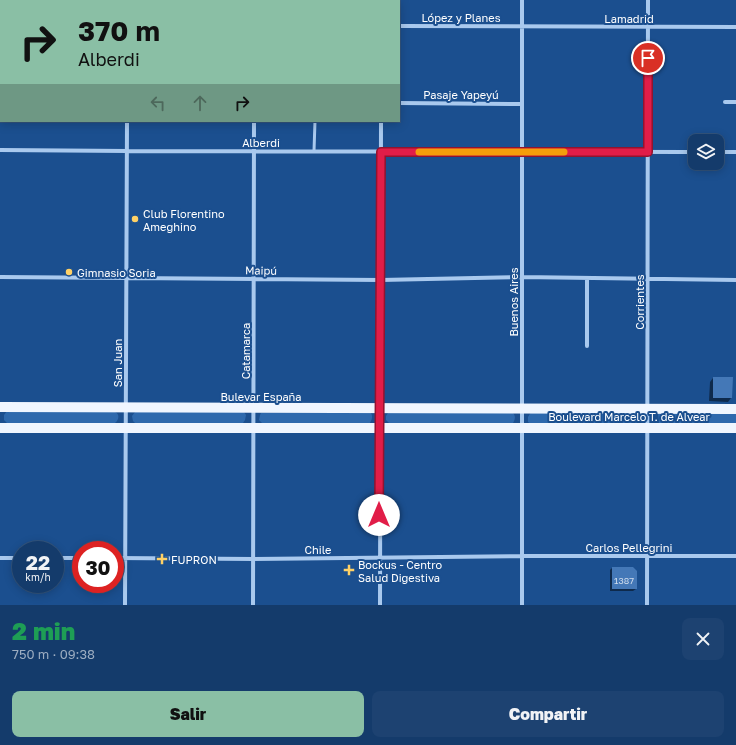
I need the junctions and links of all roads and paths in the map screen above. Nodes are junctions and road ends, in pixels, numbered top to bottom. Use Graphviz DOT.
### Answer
graph roads {
  1 [pos="522,0"];
  2 [pos="648,0"];
  3 [pos="400,26"];
  4 [pos="522,27"];
  5 [pos="648,27"];
  6 [pos="736,27"];
  7 [pos="725,102"];
  8 [pos="736,102"];
  9 [pos="400,104"];
  10 [pos="522,104"];
  11 [pos="127,122"];
  12 [pos="254,122"];
  13 [pos="315,122"];
  14 [pos="381,122"];
  15 [pos="0,150"];
  16 [pos="127,151"];
  17 [pos="254,151"];
  18 [pos="314,152"];
  19 [pos="381,152"];
  20 [pos="522,152"];
  21 [pos="648,152"];
  22 [pos="688,152"];
  23 [pos="724,152"];
  24 [pos="736,152"];
  25 [pos="0,277"];
  26 [pos="522,277"];
  27 [pos="127,278"];
  28 [pos="587,278"];
  29 [pos="254,279"];
  30 [pos="648,279"];
  31 [pos="381,280"];
  32 [pos="736,280"];
  33 [pos="587,346"];
  34 [pos="0,407"];
  35 [pos="126,408"];
  36 [pos="253,408"];
  37 [pos="380,408"];
  38 [pos="522,408"];
  39 [pos="648,409"];
  40 [pos="736,409"];
  41 [pos="125,427"];
  42 [pos="253,427"];
  43 [pos="0,428"];
  44 [pos="380,428"];
  45 [pos="522,428"];
  46 [pos="647,428"];
  47 [pos="736,428"];
  48 [pos="522,556"];
  49 [pos="647,556"];
  50 [pos="736,556"];
  51 [pos="0,558"];
  52 [pos="12,558"];
  53 [pos="125,558"];
  54 [pos="379,558"];
  55 [pos="254,559"];
  56 [pos="125,605"];
  57 [pos="253,605"];
  58 [pos="380,605"];
  59 [pos="522,605"];
  60 [pos="647,605"];
  1 -- 4 [label="street, Buenos Aires"];
  2 -- 5 [label="street, Corrientes"];
  3 -- 4 [label="street, López y Planes"];
  4 -- 5 [label="street, Lamadrid"];
  4 -- 10 [label="street, Buenos Aires"];
  5 -- 6 [label="street, Lamadrid"];
  5 -- 21 [label="street, Corrientes"];
  7 -- 8 [label="street"];
  9 -- 10 [label="street, Pasaje Yapeyú"];
  10 -- 20 [label="street, Buenos Aires"];
  11 -- 16 [label="street, San Juan"];
  12 -- 17 [label="street, Catamarca"];
  13 -- 18 [label="lane"];
  14 -- 19 [label="street"];
  15 -- 16 [label="street, Alberdi"];
  16 -- 17 [label="street, Alberdi"];
  16 -- 27 [label="street, San Juan"];
  17 -- 18 [label="street, Alberdi"];
  17 -- 29 [label="street, Catamarca"];
  18 -- 19 [label="street, Alberdi"];
  19 -- 20 [label="street, Alberdi"];
  19 -- 31 [label="street"];
  20 -- 21 [label="street, Alberdi"];
  20 -- 26 [label="street, Buenos Aires"];
  21 -- 22 [label="street, Alberdi"];
  21 -- 30 [label="street, Corrientes"];
  23 -- 24 [label="street"];
  25 -- 27 [label="street, Maipú"];
  26 -- 28 [label="street, Maipú"];
  26 -- 31 [label="street, Maipú"];
  26 -- 38 [label="street, Buenos Aires"];
  27 -- 29 [label="street, Maipú"];
  27 -- 35 [label="street, San Juan"];
  28 -- 30 [label="street, Maipú"];
  28 -- 33 [label="street"];
  29 -- 31 [label="street, Maipú"];
  29 -- 36 [label="street, Catamarca"];
  30 -- 32 [label="street, Maipú"];
  30 -- 39 [label="street, Corrientes"];
  31 -- 37 [label="street"];
  34 -- 35 [label="main road, Bulevar España"];
  35 -- 36 [label="main road, Bulevar España"];
  35 -- 41 [label="street, San Juan"];
  36 -- 37 [label="main road, Bulevar España"];
  36 -- 42 [label="street, Catamarca"];
  37 -- 38 [label="main road, Bulevar España"];
  37 -- 44 [label="street"];
  38 -- 39 [label="main road, Boulevard Marcelo T. de Alvear"];
  38 -- 45 [label="street, Buenos Aires"];
  39 -- 40 [label="main road, Boulevard Marcelo T. de Alvear"];
  39 -- 46 [label="street, Corrientes"];
  41 -- 42 [label="main road"];
  41 -- 43 [label="main road"];
  41 -- 53 [label="street, San Juan"];
  42 -- 44 [label="main road"];
  42 -- 55 [label="street, Catamarca"];
  44 -- 45 [label="main road"];
  44 -- 54 [label="street"];
  45 -- 46 [label="main road, Boulevard Marcelo T. de Alvear"];
  45 -- 48 [label="street, Buenos Aires"];
  46 -- 47 [label="main road, Boulevard Marcelo T. de Alvear"];
  46 -- 49 [label="street, Corrientes"];
  48 -- 49 [label="street, Carlos Pellegrini"];
  48 -- 54 [label="street, Chile"];
  48 -- 59 [label="street, Buenos Aires"];
  49 -- 50 [label="street, Carlos Pellegrini"];
  49 -- 60 [label="street, Corrientes"];
  51 -- 52 [label="street"];
  53 -- 55 [label="street, Chile"];
  53 -- 56 [label="street, San Juan"];
  54 -- 55 [label="street, Chile"];
  54 -- 58 [label="street"];
  55 -- 57 [label="street, Catamarca"];
}
